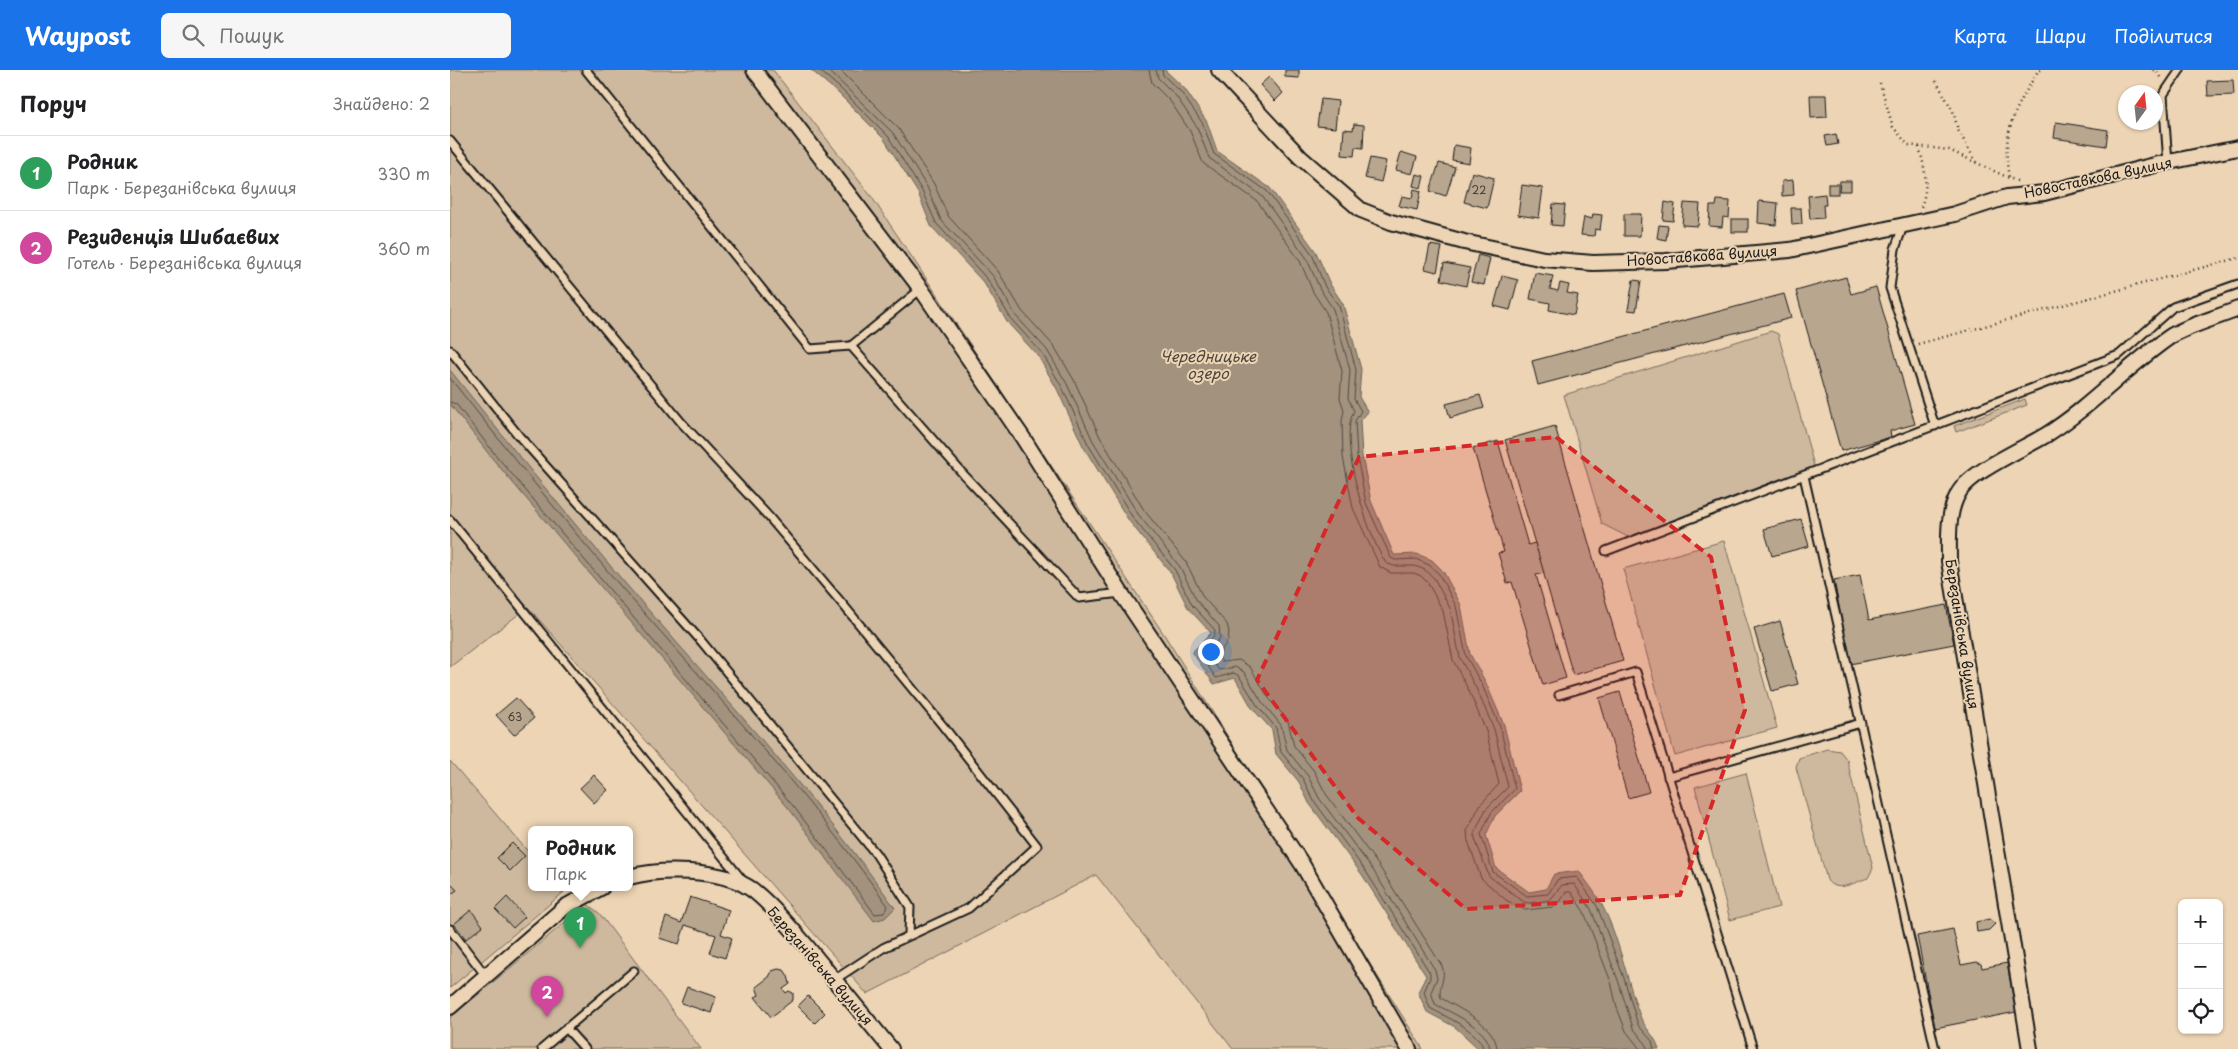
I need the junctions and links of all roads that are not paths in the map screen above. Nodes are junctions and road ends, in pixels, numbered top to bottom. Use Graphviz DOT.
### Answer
graph roads {
  1 [pos="586,70"];
  2 [pos="754,70"];
  3 [pos="1219,70"];
  4 [pos="2180,70"];
  5 [pos="450,141"];
  6 [pos="2238,148"];
  7 [pos="2168,162"];
  8 [pos="1908,225"];
  9 [pos="2238,284"];
  10 [pos="921,289"];
  11 [pos="2238,309"];
  12 [pos="851,346"];
  13 [pos="450,350"];
  14 [pos="1935,426"];
  15 [pos="1804,476"];
  16 [pos="450,520"];
  17 [pos="1606,551"];
  18 [pos="1121,593"];
  19 [pos="1559,695"];
  20 [pos="1862,723"];
  21 [pos="1668,777"];
  22 [pos="633,876"];
  23 [pos="748,887"];
  24 [pos="595,891"];
  25 [pos="450,929"];
  26 [pos="908,934"];
  27 [pos="634,971"];
  28 [pos="486,976"];
  29 [pos="834,980"];
  30 [pos="450,1007"];
  31 [pos="566,1028"];
  32 [pos="542,1049"];
  33 [pos="585,1049"];
  34 [pos="891,1049"];
  35 [pos="1409,1049"];
  36 [pos="1753,1049"];
  37 [pos="1935,1049"];
  38 [pos="2030,1049"];
  1 -- 12 [label="lane"];
  2 -- 10 [label="street"];
  3 -- 8 [label="street, Новоставкова вулиця"];
  4 -- 7 [label="lane"];
  5 -- 26 [label="lane"];
  6 -- 7 [label="street, Новоставкова вулиця"];
  7 -- 8 [label="street, Новоставкова вулиця"];
  8 -- 14 [label="lane"];
  9 -- 14 [label="lane"];
  10 -- 12 [label="lane"];
  10 -- 18 [label="street"];
  11 -- 38 [label="street, Березанівська вулиця"];
  12 -- 18 [label="lane"];
  13 -- 26 [label="lane"];
  14 -- 15 [label="lane"];
  15 -- 17 [label="lane"];
  15 -- 20 [label="lane"];
  16 -- 23 [label="lane"];
  18 -- 35 [label="street"];
  19 -- 21 [label="lane"];
  20 -- 21 [label="lane"];
  20 -- 37 [label="lane"];
  21 -- 36 [label="lane"];
  22 -- 23 [label="street, Березанівська вулиця"];
  23 -- 29 [label="street, Березанівська вулиця"];
  24 -- 28 [label="street"];
  25 -- 28 [label="lane"];
  26 -- 29 [label="lane"];
  27 -- 31 [label="lane"];
  28 -- 30 [label="street"];
  29 -- 34 [label="street, Березанівська вулиця"];
  31 -- 32 [label="lane"];
  31 -- 33 [label="lane"];
}
